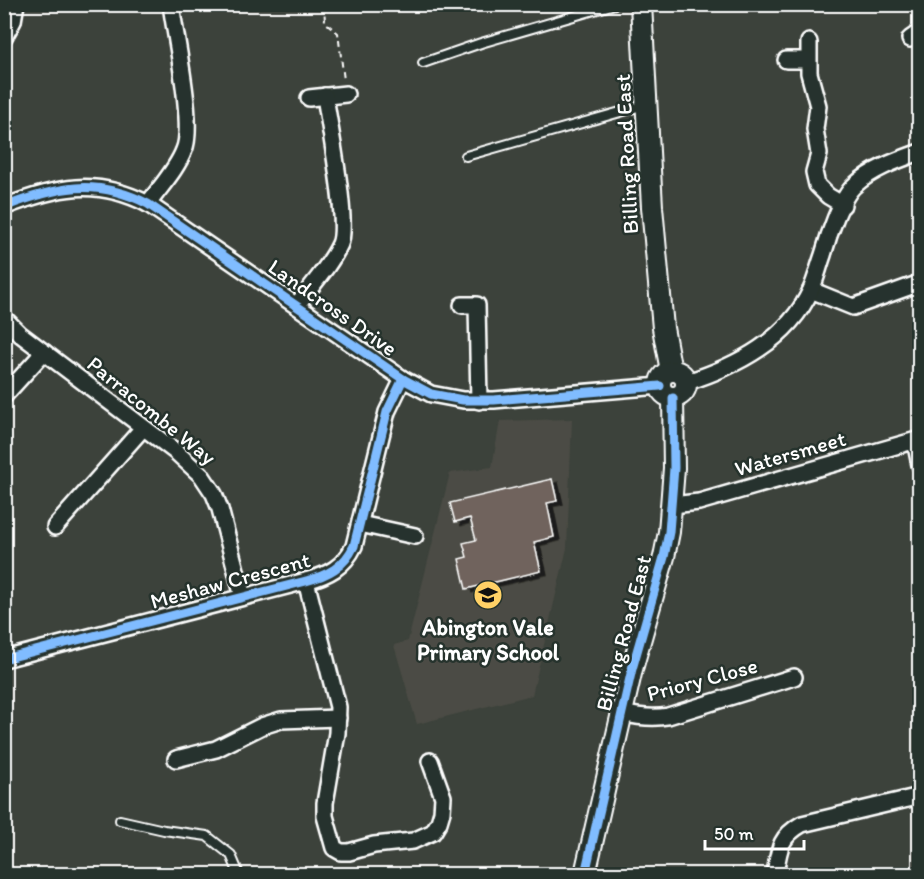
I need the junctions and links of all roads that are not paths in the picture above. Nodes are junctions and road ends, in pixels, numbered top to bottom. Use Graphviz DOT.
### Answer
graph roads {
  1 [pos="16,4"];
  2 [pos="171,4"];
  3 [pos="615,4"];
  4 [pos="641,4"];
  5 [pos="4,37"];
  6 [pos="809,42"];
  7 [pos="786,60"];
  8 [pos="808,60"];
  9 [pos="423,63"];
  10 [pos="346,94"];
  11 [pos="325,96"];
  12 [pos="309,98"];
  13 [pos="646,105"];
  14 [pos="920,152"];
  15 [pos="466,156"];
  16 [pos="148,204"];
  17 [pos="843,205"];
  18 [pos="4,207"];
  19 [pos="920,283"];
  20 [pos="811,290"];
  21 [pos="297,305"];
  22 [pos="476,305"];
  23 [pos="4,318"];
  24 [pos="44,352"];
  25 [pos="403,379"];
  26 [pos="673,384"];
  27 [pos="4,396"];
  28 [pos="479,400"];
  29 [pos="143,428"];
  30 [pos="917,440"];
  31 [pos="920,465"];
  32 [pos="672,505"];
  33 [pos="360,524"];
  34 [pos="56,527"];
  35 [pos="416,536"];
  36 [pos="306,581"];
  37 [pos="243,597"];
  38 [pos="4,659"];
  39 [pos="794,677"];
  40 [pos="622,713"];
  41 [pos="338,718"];
  42 [pos="176,759"];
  43 [pos="430,761"];
  44 [pos="920,796"];
  45 [pos="120,820"];
  46 [pos="239,874"];
  47 [pos="585,874"];
  48 [pos="775,874"];
  1 -- 5 [label="street"];
  2 -- 16 [label="street"];
  3 -- 9 [label="lane"];
  4 -- 13 [label="street, Billing Road East"];
  6 -- 8 [label="street"];
  7 -- 8 [label="street"];
  8 -- 17 [label="street"];
  10 -- 11 [label="street"];
  11 -- 12 [label="street"];
  11 -- 21 [label="street"];
  13 -- 15 [label="lane"];
  13 -- 26 [label="street, Billing Road East"];
  14 -- 17 [label="street, Landcross Drive"];
  16 -- 18 [label="street, Landcross Drive"];
  16 -- 21 [label="street, Landcross Drive"];
  17 -- 20 [label="street, Landcross Drive"];
  19 -- 20 [label="street"];
  20 -- 26 [label="street, Landcross Drive"];
  21 -- 25 [label="street, Landcross Drive"];
  22 -- 28 [label="street"];
  23 -- 24 [label="street, Parracombe Way"];
  24 -- 27 [label="street"];
  24 -- 29 [label="street, Parracombe Way"];
  25 -- 28 [label="street, Landcross Drive"];
  25 -- 33 [label="street, Meshaw Crescent"];
  26 -- 28 [label="street, Landcross Drive"];
  26 -- 32 [label="street, Billing Road East"];
  29 -- 34 [label="street"];
  29 -- 37 [label="street, Parracombe Way"];
  30 -- 31 [label="street"];
  30 -- 32 [label="street, Watersmeet"];
  32 -- 40 [label="street, Billing Road East"];
  33 -- 35 [label="street"];
  33 -- 36 [label="street, Meshaw Crescent"];
  36 -- 37 [label="street, Meshaw Crescent"];
  36 -- 41 [label="street"];
  37 -- 38 [label="street, Meshaw Crescent"];
  39 -- 40 [label="street, Priory Close"];
  40 -- 47 [label="street, Billing Road East"];
  41 -- 42 [label="street"];
  41 -- 43 [label="street"];
  44 -- 48 [label="street"];
  45 -- 46 [label="lane"];
}
